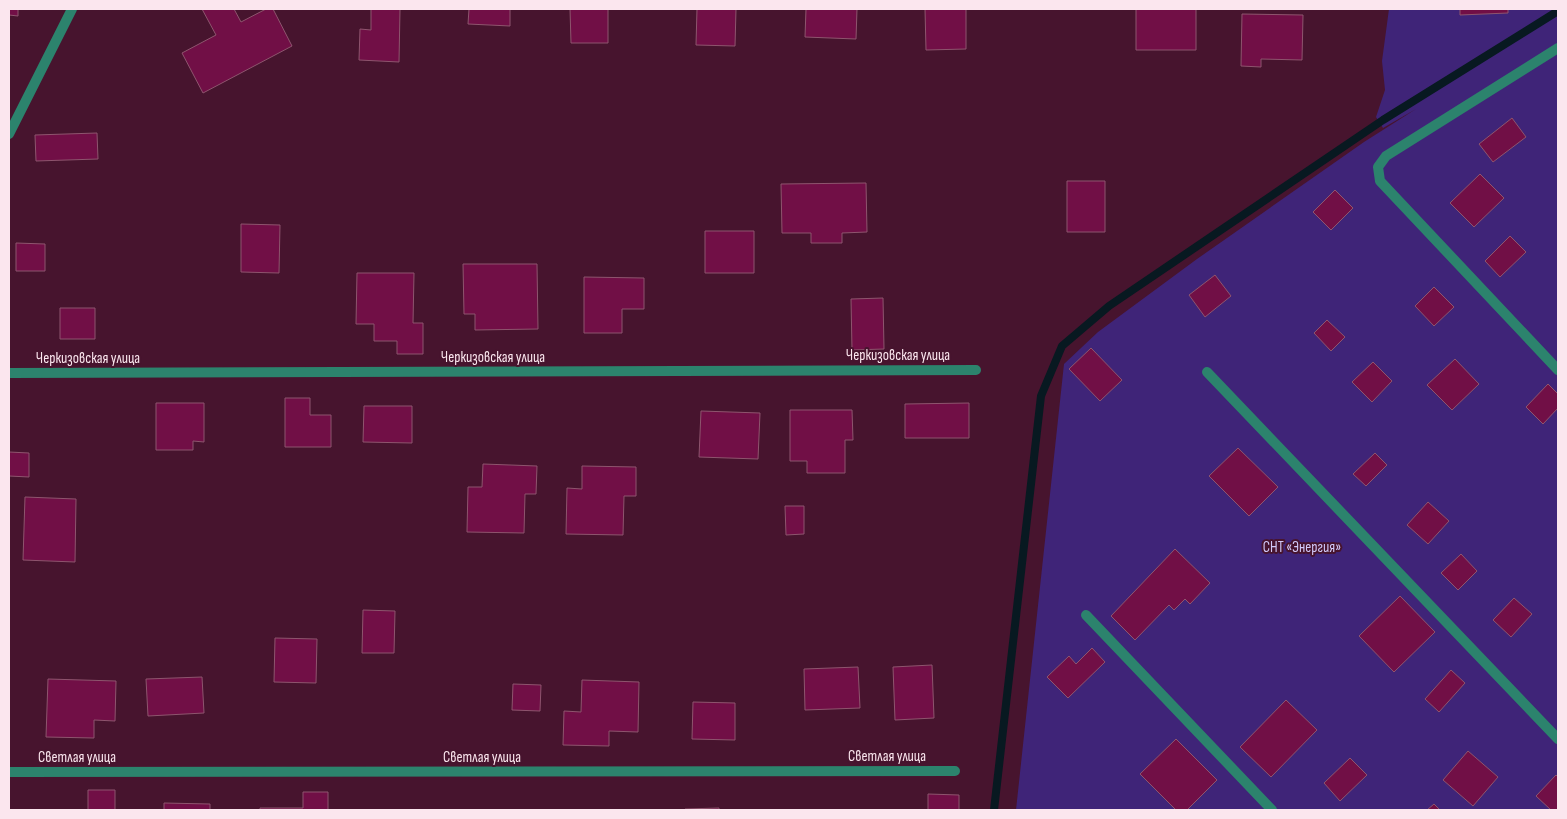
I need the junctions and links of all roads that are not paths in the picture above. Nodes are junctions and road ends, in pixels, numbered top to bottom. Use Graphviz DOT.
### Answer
graph roads {
  1 [pos="72,9"];
  2 [pos="1558,48"];
  3 [pos="9,134"];
  4 [pos="976,370"];
  5 [pos="1558,370"];
  6 [pos="1207,372"];
  7 [pos="9,373"];
  8 [pos="1086,616"];
  9 [pos="1558,740"];
  10 [pos="955,771"];
  11 [pos="9,772"];
  12 [pos="1272,810"];
  1 -- 3 [label="street"];
  2 -- 5 [label="street"];
  4 -- 7 [label="street, Черкизовская улица"];
  6 -- 9 [label="street"];
  8 -- 12 [label="street"];
  10 -- 11 [label="street, Светлая улица"];
}
